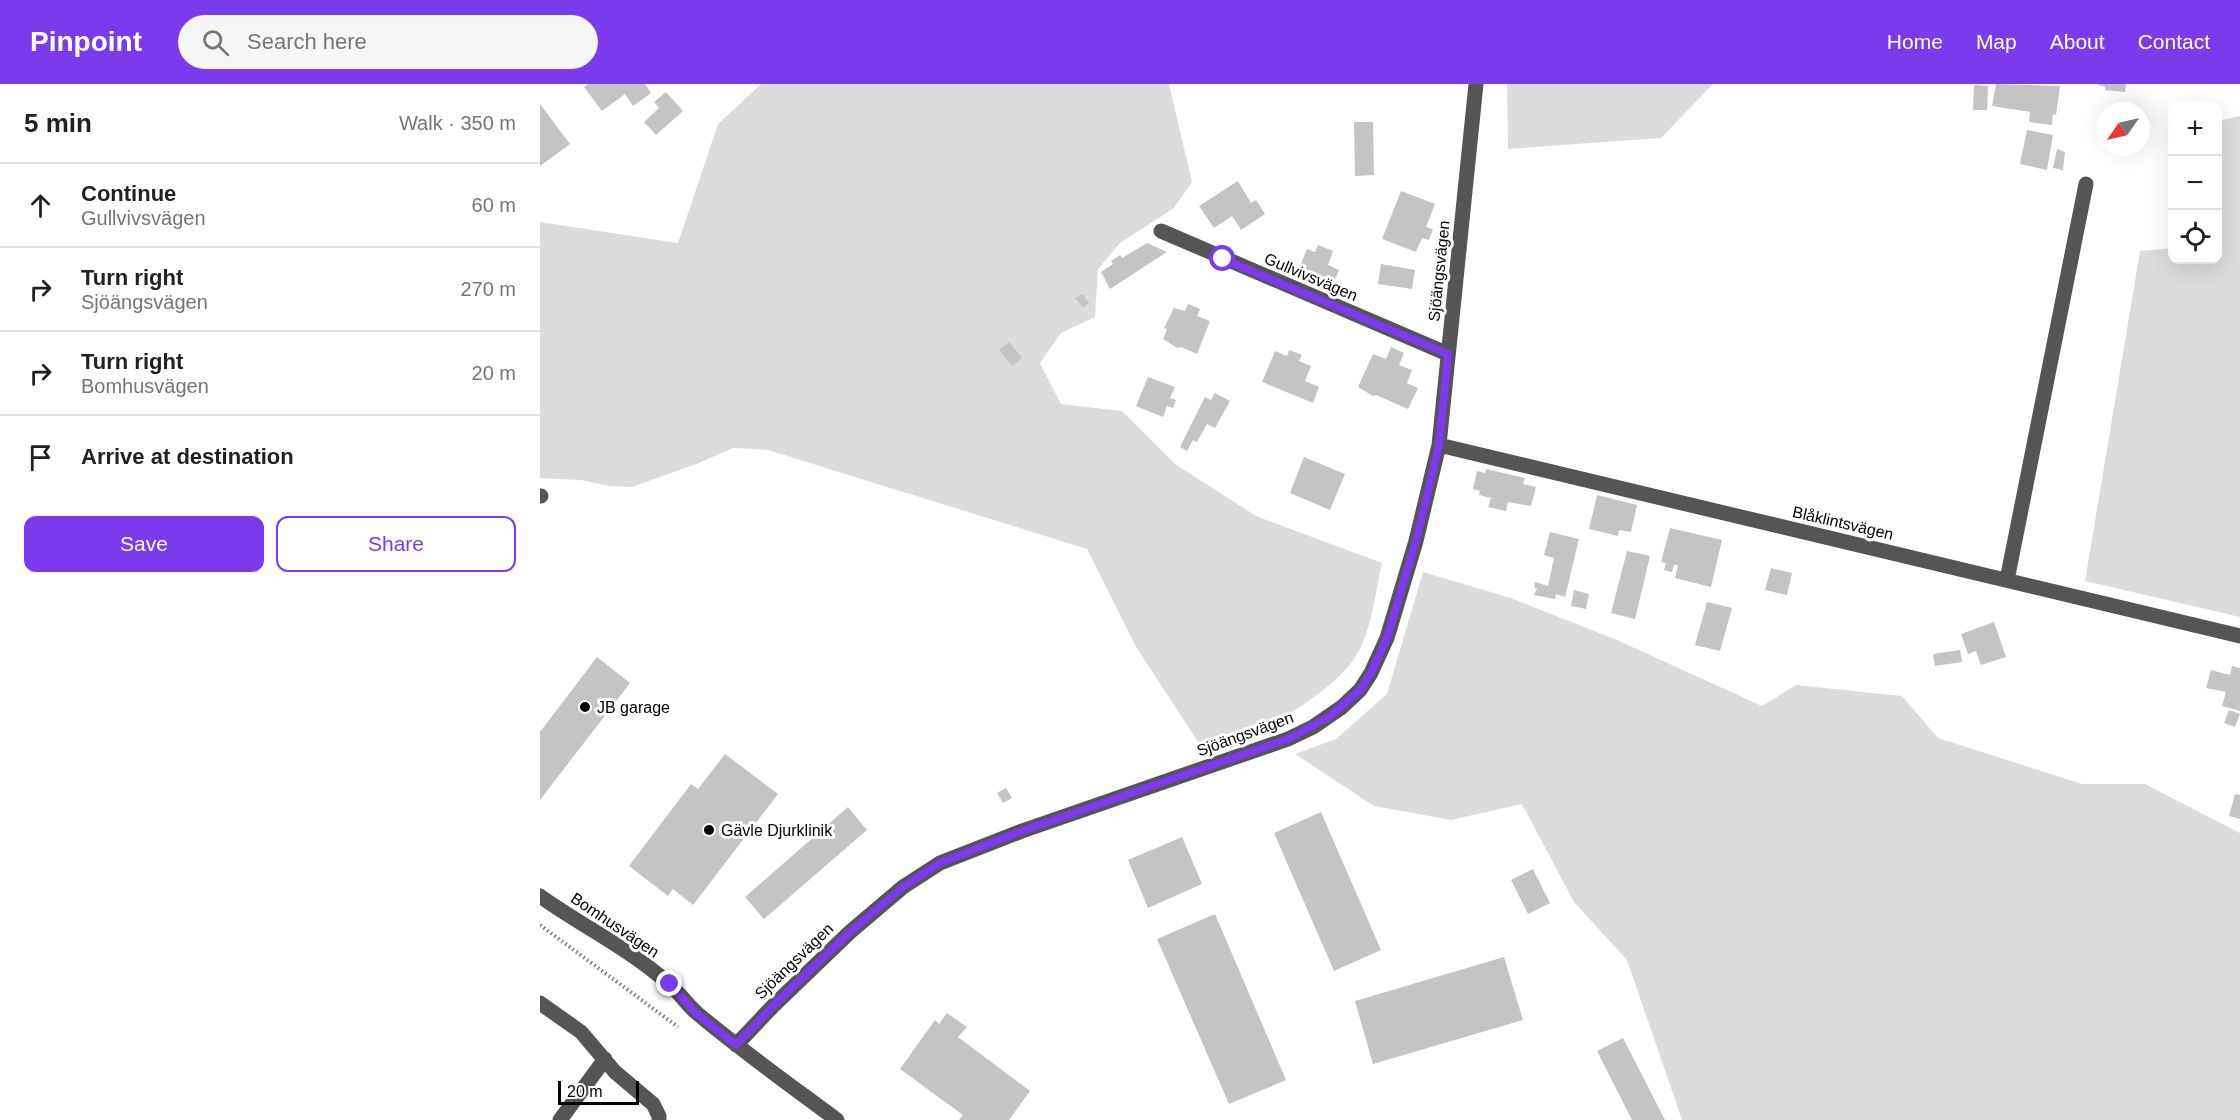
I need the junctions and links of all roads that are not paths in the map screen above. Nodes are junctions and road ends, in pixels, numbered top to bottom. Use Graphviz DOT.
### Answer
graph roads {
  1 [pos="1476,84"];
  2 [pos="2086,184"];
  3 [pos="1161,231"];
  4 [pos="1448,354"];
  5 [pos="1439,445"];
  6 [pos="2007,580"];
  7 [pos="2240,636"];
  8 [pos="540,896"];
  9 [pos="542,1009"];
  10 [pos="736,1045"];
  11 [pos="605,1059"];
  12 [pos="560,1120"];
  13 [pos="659,1120"];
  14 [pos="837,1120"];
  1 -- 4 [label="street, Sjöängsvägen"];
  2 -- 6 [label="street"];
  3 -- 4 [label="street, Gullvivsvägen"];
  4 -- 5 [label="street, Sjöängsvägen"];
  5 -- 6 [label="street, Blåklintsvägen"];
  5 -- 10 [label="street, Sjöängsvägen"];
  6 -- 7 [label="street, Blåklintsvägen"];
  8 -- 10 [label="street, Bomhusvägen"];
  9 -- 11 [label="street"];
  10 -- 14 [label="street, Bomhusvägen"];
  11 -- 12 [label="street"];
  11 -- 13 [label="street"];
}
